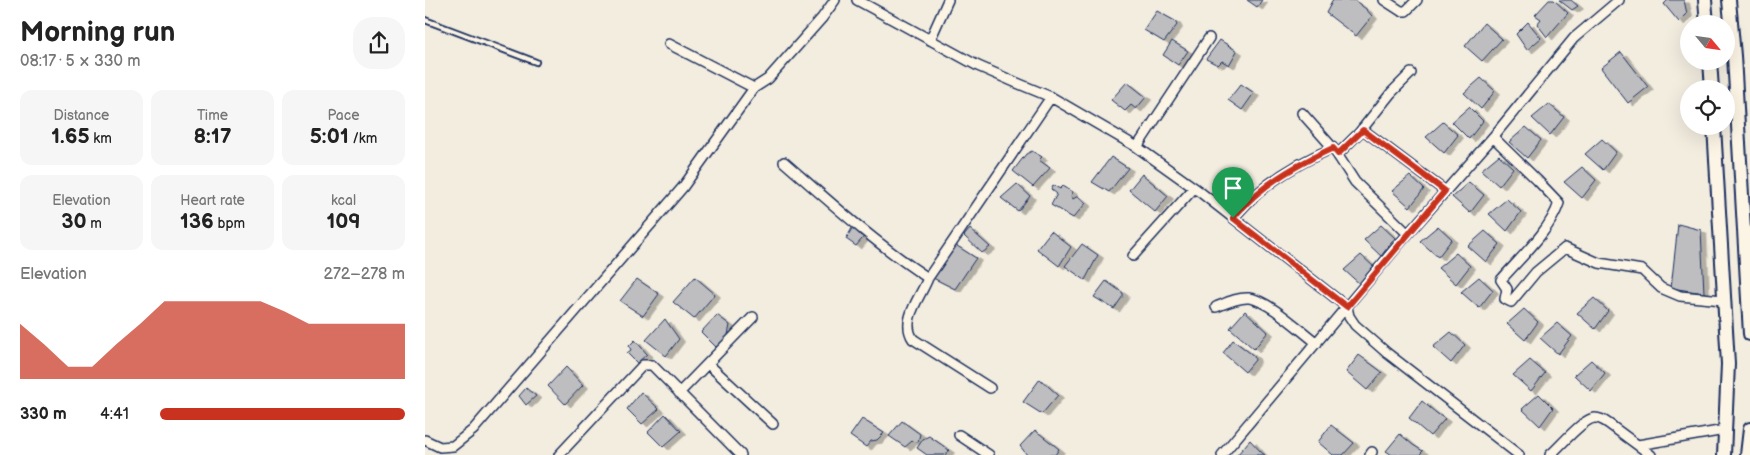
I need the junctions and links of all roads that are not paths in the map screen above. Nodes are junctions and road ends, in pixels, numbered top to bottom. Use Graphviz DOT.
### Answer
graph roads {
  1 [pos="835,0"];
  2 [pos="857,0"];
  3 [pos="948,0"];
  4 [pos="1385,0"];
  5 [pos="1417,0"];
  6 [pos="1619,0"];
  7 [pos="1705,0"];
  8 [pos="1729,0"];
  9 [pos="1706,15"];
  10 [pos="425,20"];
  11 [pos="1209,38"];
  12 [pos="930,40"];
  13 [pos="669,44"];
  14 [pos="536,62"];
  15 [pos="1411,73"];
  16 [pos="754,88"];
  17 [pos="1051,96"];
  18 [pos="1302,113"];
  19 [pos="1363,130"];
  20 [pos="1714,135"];
  21 [pos="1493,137"];
  22 [pos="1137,147"];
  23 [pos="1335,151"];
  24 [pos="784,162"];
  25 [pos="1194,188"];
  26 [pos="1445,191"];
  27 [pos="1233,218"];
  28 [pos="1407,234"];
  29 [pos="1133,256"];
  30 [pos="928,278"];
  31 [pos="1723,300"];
  32 [pos="1216,307"];
  33 [pos="1347,307"];
  34 [pos="753,317"];
  35 [pos="1750,334"];
  36 [pos="1317,343"];
  37 [pos="708,364"];
  38 [pos="990,388"];
  39 [pos="679,393"];
  40 [pos="773,424"];
  41 [pos="1750,429"];
  42 [pos="1725,430"];
  43 [pos="959,435"];
  44 [pos="425,440"];
  45 [pos="1638,445"];
  46 [pos="559,455"];
  47 [pos="741,455"];
  48 [pos="989,455"];
  49 [pos="1222,455"];
  50 [pos="1519,455"];
  51 [pos="1550,455"];
  52 [pos="1651,455"];
  53 [pos="1724,455"];
  54 [pos="1747,455"];
  1 -- 16 [label="street"];
  2 -- 12 [label="street"];
  3 -- 12 [label="street"];
  4 -- 5 [label="street"];
  6 -- 21 [label="street"];
  7 -- 9 [label="main road"];
  8 -- 35 [label="main road"];
  10 -- 14 [label="lane"];
  11 -- 22 [label="street"];
  12 -- 17 [label="street"];
  13 -- 16 [label="street"];
  15 -- 19 [label="street"];
  16 -- 44 [label="street"];
  17 -- 22 [label="street"];
  17 -- 30 [label="street"];
  18 -- 23 [label="street"];
  19 -- 23 [label="street"];
  19 -- 26 [label="street"];
  20 -- 31 [label="main road"];
  21 -- 26 [label="street"];
  21 -- 31 [label="street"];
  22 -- 25 [label="street"];
  23 -- 27 [label="street"];
  23 -- 28 [label="street"];
  24 -- 30 [label="street"];
  25 -- 27 [label="street"];
  25 -- 29 [label="street"];
  26 -- 28 [label="street"];
  27 -- 33 [label="street"];
  28 -- 33 [label="street"];
  30 -- 38 [label="street"];
  31 -- 42 [label="main road"];
  32 -- 36 [label="street"];
  33 -- 36 [label="street"];
  33 -- 50 [label="street"];
  34 -- 37 [label="street"];
  36 -- 49 [label="street"];
  37 -- 39 [label="street"];
  37 -- 40 [label="street"];
  39 -- 46 [label="street"];
  39 -- 47 [label="street"];
  41 -- 54 [label="main road"];
  42 -- 45 [label="street"];
  42 -- 53 [label="main road"];
  43 -- 48 [label="street"];
  45 -- 51 [label="street"];
  45 -- 52 [label="street"];
}
